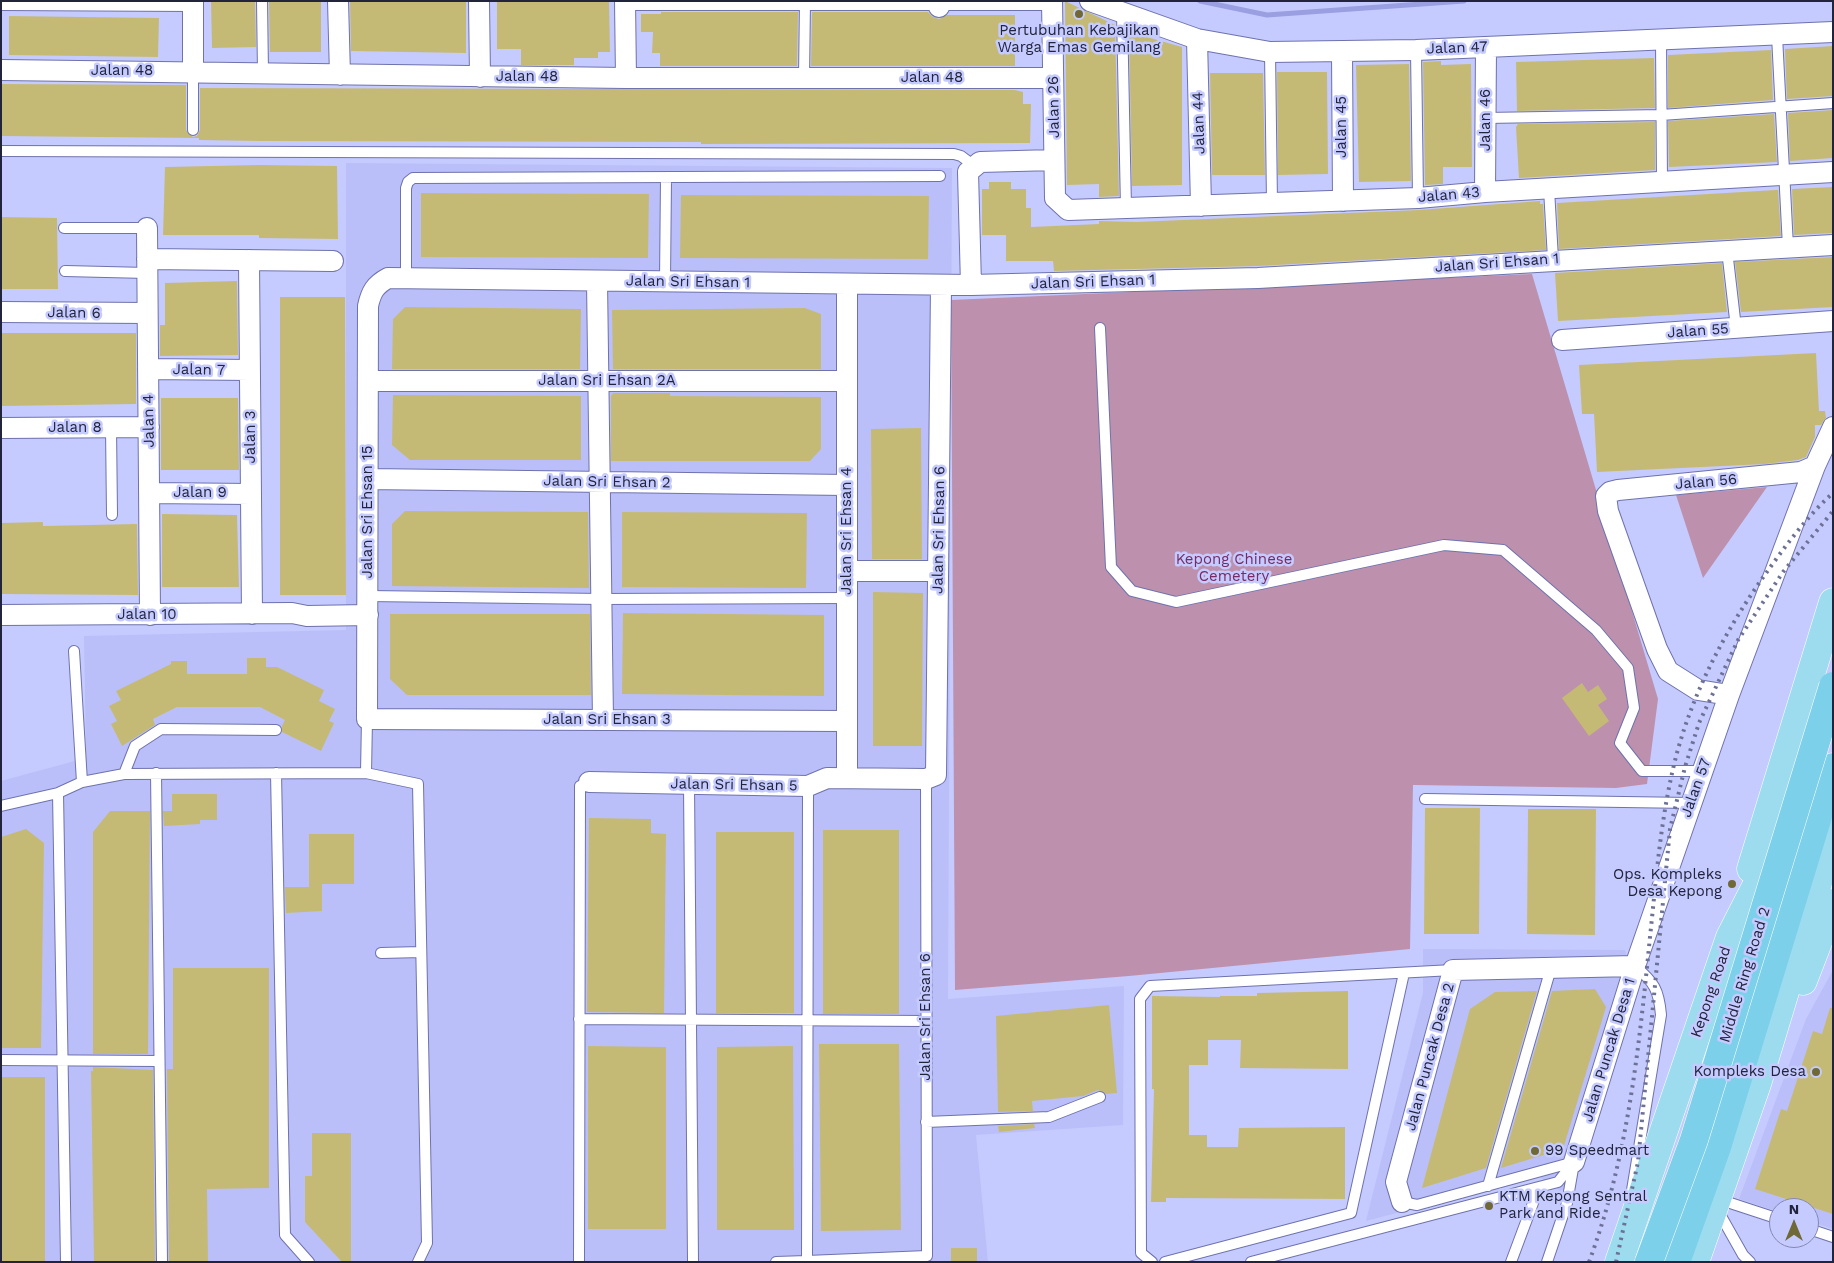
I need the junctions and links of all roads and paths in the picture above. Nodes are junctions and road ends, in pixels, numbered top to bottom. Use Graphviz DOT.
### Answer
graph roads {
  1 [pos="262,1"];
  2 [pos="338,1"];
  3 [pos="480,1"];
  4 [pos="1090,1"];
  5 [pos="625,3"];
  6 [pos="1052,3"];
  7 [pos="193,4"];
  8 [pos="805,4"];
  9 [pos="939,4"];
  10 [pos="1,5"];
  11 [pos="1122,13"];
  12 [pos="1833,32"];
  13 [pos="1777,36"];
  14 [pos="1197,39"];
  15 [pos="1661,40"];
  16 [pos="1486,47"];
  17 [pos="1416,50"];
  18 [pos="1270,52"];
  19 [pos="1342,52"];
  20 [pos="1,70"];
  21 [pos="193,71"];
  22 [pos="263,73"];
  23 [pos="340,75"];
  24 [pos="480,76"];
  25 [pos="626,78"];
  26 [pos="804,78"];
  27 [pos="1053,78"];
  28 [pos="1833,103"];
  29 [pos="1780,107"];
  30 [pos="1661,115"];
  31 [pos="1486,118"];
  32 [pos="193,130"];
  33 [pos="1,152"];
  34 [pos="1054,160"];
  35 [pos="974,165"];
  36 [pos="1833,172"];
  37 [pos="1784,175"];
  38 [pos="940,176"];
  39 [pos="666,178"];
  40 [pos="1662,183"];
  41 [pos="1549,189"];
  42 [pos="1485,192"];
  43 [pos="1418,198"];
  44 [pos="1343,202"];
  45 [pos="1272,203"];
  46 [pos="1202,206"];
  47 [pos="1126,208"];
  48 [pos="1064,209"];
  49 [pos="64,228"];
  50 [pos="147,228"];
  51 [pos="1833,245"];
  52 [pos="1788,247"];
  53 [pos="1727,250"];
  54 [pos="1553,259"];
  55 [pos="248,260"];
  56 [pos="333,261"];
  57 [pos="147,266"];
  58 [pos="65,272"];
  59 [pos="406,279"];
  60 [pos="597,281"];
  61 [pos="665,282"];
  62 [pos="846,284"];
  63 [pos="941,285"];
  64 [pos="971,285"];
  65 [pos="368,306"];
  66 [pos="1,312"];
  67 [pos="148,313"];
  68 [pos="1833,321"];
  69 [pos="1100,328"];
  70 [pos="1736,328"];
  71 [pos="1562,340"];
  72 [pos="148,369"];
  73 [pos="250,370"];
  74 [pos="368,380"];
  75 [pos="597,381"];
  76 [pos="846,381"];
  77 [pos="149,427"];
  78 [pos="1833,427"];
  79 [pos="1,428"];
  80 [pos="111,428"];
  81 [pos="1815,466"];
  82 [pos="368,479"];
  83 [pos="599,482"];
  84 [pos="846,485"];
  85 [pos="149,493"];
  86 [pos="251,494"];
  87 [pos="112,515"];
  88 [pos="846,571"];
  89 [pos="938,571"];
  90 [pos="846,598"];
  91 [pos="602,599"];
  92 [pos="1833,602"];
  93 [pos="368,606"];
  94 [pos="252,614"];
  95 [pos="1,615"];
  96 [pos="150,615"];
  97 [pos="74,651"];
  98 [pos="1833,686"];
  99 [pos="1729,695"];
  100 [pos="367,719"];
  101 [pos="603,720"];
  102 [pos="846,722"];
  103 [pos="276,730"];
  104 [pos="1833,734"];
  105 [pos="1833,767"];
  106 [pos="1702,771"];
  107 [pos="156,773"];
  108 [pos="276,773"];
  109 [pos="366,773"];
  110 [pos="124,774"];
  111 [pos="931,777"];
  112 [pos="846,778"];
  113 [pos="82,782"];
  114 [pos="589,782"];
  115 [pos="689,784"];
  116 [pos="808,786"];
  117 [pos="58,793"];
  118 [pos="1425,799"];
  119 [pos="1690,802"];
  120 [pos="1,806"];
  121 [pos="1833,833"];
  122 [pos="1833,903"];
  123 [pos="1730,937"];
  124 [pos="1816,938"];
  125 [pos="421,952"];
  126 [pos="381,953"];
  127 [pos="1635,966"];
  128 [pos="1551,968"];
  129 [pos="1454,970"];
  130 [pos="1404,973"];
  131 [pos="580,1018"];
  132 [pos="690,1019"];
  133 [pos="808,1020"];
  134 [pos="926,1021"];
  135 [pos="1,1060"];
  136 [pos="158,1061"];
  137 [pos="63,1062"];
  138 [pos="1100,1097"];
  139 [pos="926,1122"];
  140 [pos="1574,1162"];
  141 [pos="1488,1186"];
  142 [pos="1539,1186"];
  143 [pos="1402,1202"];
  144 [pos="1716,1202"];
  145 [pos="1769,1216"];
  146 [pos="1819,1232"];
  147 [pos="1833,1237"];
  148 [pos="1620,1258"];
  149 [pos="807,1261"];
  150 [pos="66,1262"];
  151 [pos="162,1262"];
  152 [pos="309,1262"];
  153 [pos="418,1262"];
  154 [pos="579,1262"];
  155 [pos="693,1262"];
  156 [pos="776,1262"];
  157 [pos="1152,1262"];
  158 [pos="1165,1262"];
  159 [pos="1251,1262"];
  160 [pos="1511,1262"];
  161 [pos="1547,1262"];
  162 [pos="1650,1262"];
  163 [pos="1676,1262"];
  164 [pos="1694,1262"];
  165 [pos="1750,1262"];
  1 -- 22 [label="lane"];
  2 -- 23 [label="street"];
  3 -- 24 [label="street"];
  4 -- 11 [label="street, Jalan 47"];
  5 -- 8 [label="lane"];
  5 -- 25 [label="street"];
  6 -- 9 [label="lane"];
  6 -- 27 [label="street, Jalan 26"];
  7 -- 10 [label="lane"];
  7 -- 21 [label="street"];
  8 -- 9 [label="lane"];
  8 -- 26 [label="lane"];
  11 -- 14 [label="street, Jalan 47"];
  11 -- 47 [label="lane"];
  12 -- 13 [label="street, Jalan 47"];
  13 -- 15 [label="street, Jalan 47"];
  13 -- 29 [label="lane"];
  14 -- 18 [label="street, Jalan 47"];
  14 -- 46 [label="street, Jalan 44"];
  15 -- 16 [label="street, Jalan 47"];
  15 -- 30 [label="lane"];
  16 -- 17 [label="street, Jalan 47"];
  16 -- 31 [label="street, Jalan 46"];
  17 -- 19 [label="street, Jalan 47"];
  17 -- 43 [label="lane"];
  18 -- 19 [label="street, Jalan 47"];
  18 -- 45 [label="lane"];
  19 -- 44 [label="street, Jalan 45"];
  20 -- 21 [label="street, Jalan 48"];
  21 -- 22 [label="street, Jalan 48"];
  21 -- 32 [label="lane"];
  22 -- 23 [label="street, Jalan 48"];
  23 -- 24 [label="street, Jalan 48"];
  24 -- 25 [label="street, Jalan 48"];
  25 -- 26 [label="street, Jalan 48"];
  26 -- 27 [label="street, Jalan 48"];
  27 -- 34 [label="street, Jalan 26"];
  28 -- 29 [label="lane"];
  29 -- 30 [label="lane"];
  29 -- 37 [label="lane"];
  30 -- 31 [label="lane"];
  30 -- 40 [label="lane"];
  31 -- 42 [label="street, Jalan 46"];
  33 -- 35 [label="lane"];
  34 -- 35 [label="street"];
  34 -- 48 [label="street, Jalan 26"];
  35 -- 64 [label="street"];
  36 -- 37 [label="street, Jalan 43"];
  37 -- 40 [label="street, Jalan 43"];
  37 -- 52 [label="lane"];
  38 -- 39 [label="lane"];
  39 -- 59 [label="lane"];
  39 -- 61 [label="lane"];
  40 -- 41 [label="street, Jalan 43"];
  41 -- 42 [label="street, Jalan 43"];
  41 -- 54 [label="lane"];
  42 -- 43 [label="street, Jalan 43"];
  43 -- 44 [label="street, Jalan 43"];
  44 -- 45 [label="street, Jalan 43"];
  45 -- 46 [label="street, Jalan 43"];
  46 -- 47 [label="street, Jalan 43"];
  47 -- 48 [label="street, Jalan 43"];
  49 -- 50 [label="lane"];
  50 -- 57 [label="street, Jalan 4"];
  51 -- 52 [label="street, Jalan Sri Ehsan 1"];
  52 -- 53 [label="street, Jalan Sri Ehsan 1"];
  53 -- 54 [label="street, Jalan Sri Ehsan 1"];
  53 -- 70 [label="lane"];
  54 -- 64 [label="street, Jalan Sri Ehsan 1"];
  55 -- 56 [label="street"];
  55 -- 57 [label="street"];
  55 -- 73 [label="street, Jalan 3"];
  57 -- 58 [label="lane"];
  57 -- 67 [label="street, Jalan 4"];
  59 -- 60 [label="street, Jalan Sri Ehsan 1"];
  59 -- 65 [label="street, Jalan Sri Ehsan 1"];
  60 -- 61 [label="street, Jalan Sri Ehsan 1"];
  60 -- 75 [label="street"];
  61 -- 62 [label="street, Jalan Sri Ehsan 1"];
  62 -- 63 [label="street, Jalan Sri Ehsan 1"];
  62 -- 76 [label="street, Jalan Sri Ehsan 4"];
  63 -- 64 [label="street, Jalan Sri Ehsan 1"];
  63 -- 89 [label="street, Jalan Sri Ehsan 6"];
  65 -- 74 [label="street, Jalan Sri Ehsan 15"];
  66 -- 67 [label="street, Jalan 6"];
  67 -- 72 [label="street, Jalan 4"];
  68 -- 70 [label="street, Jalan 55"];
  69 -- 106 [label="lane"];
  70 -- 71 [label="street, Jalan 55"];
  72 -- 73 [label="street, Jalan 7"];
  72 -- 77 [label="street, Jalan 4"];
  73 -- 86 [label="street, Jalan 3"];
  74 -- 75 [label="street, Jalan Sri Ehsan 2A"];
  74 -- 82 [label="street, Jalan Sri Ehsan 15"];
  75 -- 76 [label="street, Jalan Sri Ehsan 2A"];
  75 -- 83 [label="street"];
  76 -- 84 [label="street, Jalan Sri Ehsan 4"];
  77 -- 80 [label="street, Jalan 8"];
  77 -- 85 [label="street, Jalan 4"];
  78 -- 81 [label="street"];
  79 -- 80 [label="street, Jalan 8"];
  80 -- 87 [label="lane"];
  81 -- 99 [label="street, Jalan 57"];
  81 -- 99 [label="street, Jalan 56"];
  82 -- 83 [label="street, Jalan Sri Ehsan 2"];
  82 -- 93 [label="street, Jalan Sri Ehsan 15"];
  83 -- 84 [label="street, Jalan Sri Ehsan 2"];
  83 -- 91 [label="street"];
  84 -- 88 [label="street, Jalan Sri Ehsan 4"];
  85 -- 86 [label="street, Jalan 9"];
  85 -- 96 [label="street, Jalan 4"];
  86 -- 94 [label="street, Jalan 3"];
  88 -- 89 [label="street"];
  88 -- 90 [label="street, Jalan Sri Ehsan 4"];
  89 -- 111 [label="street, Jalan Sri Ehsan 6"];
  90 -- 91 [label="lane"];
  90 -- 102 [label="street, Jalan Sri Ehsan 4"];
  91 -- 93 [label="lane"];
  91 -- 101 [label="street"];
  92 -- 123 [label="main road"];
  93 -- 94 [label="street, Jalan 10"];
  93 -- 100 [label="street, Jalan Sri Ehsan 15"];
  94 -- 96 [label="street, Jalan 10"];
  95 -- 96 [label="street, Jalan 10"];
  97 -- 113 [label="lane"];
  98 -- 162 [label="highway, Middle Ring Road 2, bridge"];
  99 -- 106 [label="street, Jalan 57"];
  100 -- 101 [label="street, Jalan Sri Ehsan 3"];
  100 -- 109 [label="lane"];
  101 -- 102 [label="street, Jalan Sri Ehsan 3"];
  102 -- 112 [label="street, Jalan Sri Ehsan 4"];
  103 -- 110 [label="lane"];
  104 -- 123 [label="main road, Kepong Road, bridge"];
  105 -- 163 [label="highway, Middle Ring Road 2"];
  106 -- 119 [label="street, Jalan 57"];
  107 -- 108 [label="lane"];
  107 -- 110 [label="lane"];
  107 -- 136 [label="lane"];
  108 -- 109 [label="lane"];
  108 -- 152 [label="lane"];
  109 -- 125 [label="lane"];
  110 -- 113 [label="lane"];
  111 -- 112 [label="street, Jalan Sri Ehsan 5"];
  111 -- 134 [label="lane, Jalan Sri Ehsan 6"];
  112 -- 116 [label="street, Jalan Sri Ehsan 5"];
  113 -- 117 [label="lane"];
  114 -- 115 [label="street, Jalan Sri Ehsan 5"];
  114 -- 131 [label="lane"];
  115 -- 116 [label="street, Jalan Sri Ehsan 5"];
  115 -- 132 [label="lane"];
  116 -- 133 [label="lane"];
  117 -- 120 [label="lane"];
  117 -- 137 [label="lane"];
  118 -- 119 [label="lane"];
  119 -- 127 [label="street, Jalan 57"];
  121 -- 124 [label="main road"];
  122 -- 124 [label="main road"];
  123 -- 148 [label="main road, Kepong Road"];
  124 -- 144 [label="main road"];
  125 -- 126 [label="lane"];
  125 -- 153 [label="lane"];
  127 -- 128 [label="street, Jalan Puncak Desa 2"];
  127 -- 140 [label="street, Jalan Puncak Desa 1"];
  127 -- 148 [label="lane"];
  128 -- 129 [label="street, Jalan Puncak Desa 2"];
  128 -- 141 [label="lane"];
  129 -- 130 [label="lane"];
  129 -- 143 [label="street, Jalan Puncak Desa 2"];
  130 -- 157 [label="lane"];
  130 -- 158 [label="lane"];
  131 -- 132 [label="lane"];
  131 -- 154 [label="lane"];
  132 -- 133 [label="lane"];
  132 -- 155 [label="lane"];
  133 -- 134 [label="lane"];
  133 -- 149 [label="lane"];
  134 -- 139 [label="lane, Jalan Sri Ehsan 6"];
  135 -- 137 [label="lane"];
  136 -- 137 [label="lane"];
  136 -- 151 [label="lane"];
  137 -- 150 [label="lane"];
  138 -- 139 [label="lane"];
  139 -- 149 [label="lane, Jalan Sri Ehsan 6"];
  140 -- 141 [label="lane"];
  140 -- 142 [label="lane"];
  140 -- 161 [label="lane"];
  141 -- 143 [label="lane"];
  142 -- 159 [label="lane"];
  142 -- 160 [label="lane"];
  144 -- 145 [label="lane"];
  144 -- 164 [label="main road"];
  144 -- 165 [label="lane"];
  146 -- 147 [label="lane"];
  149 -- 156 [label="lane"];
}
